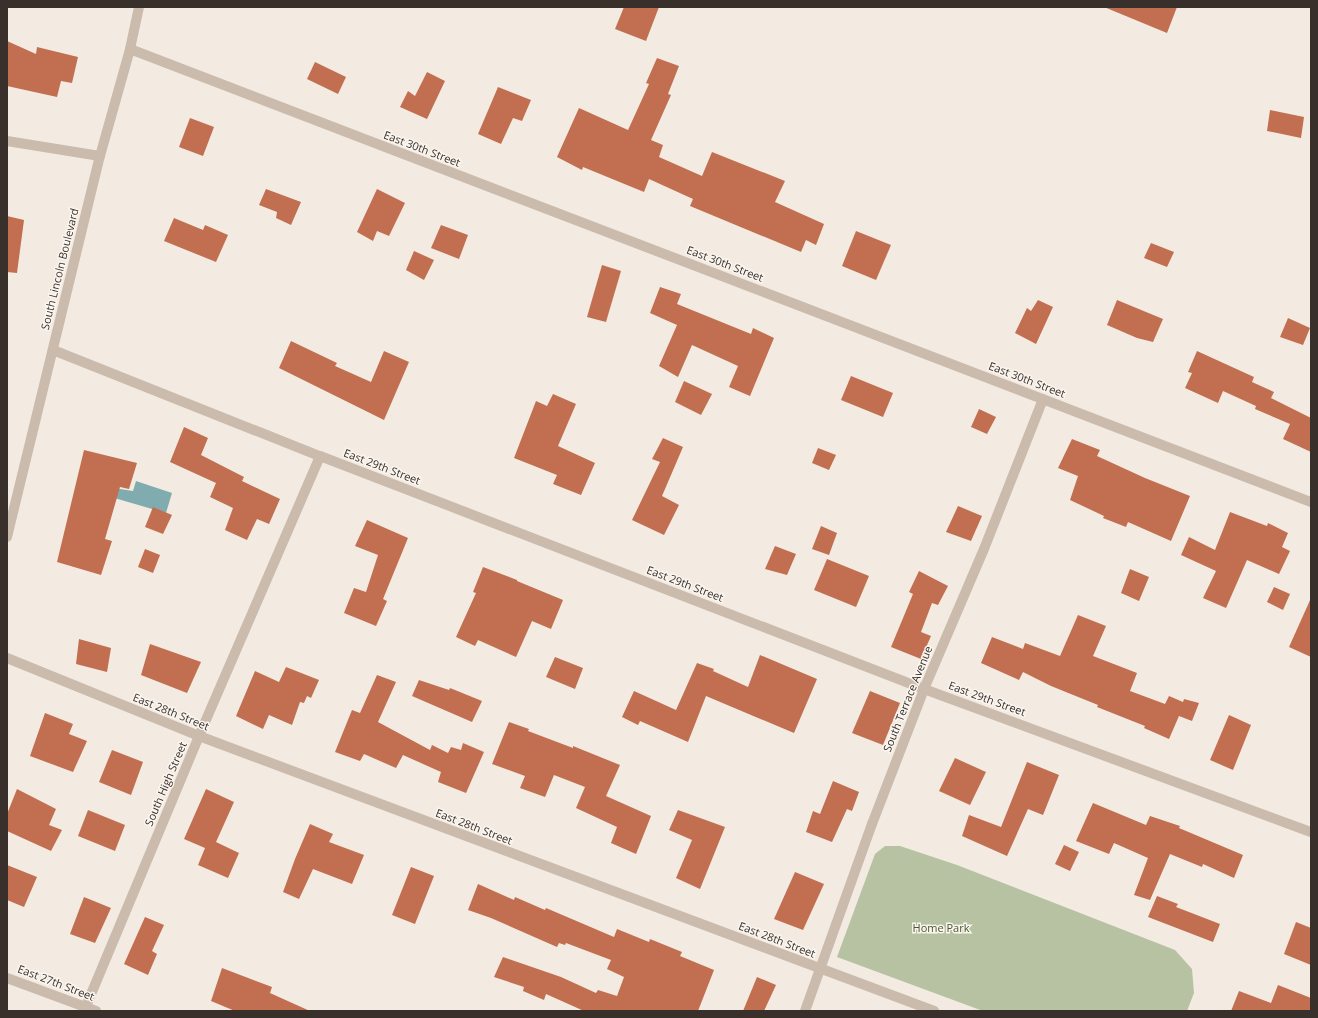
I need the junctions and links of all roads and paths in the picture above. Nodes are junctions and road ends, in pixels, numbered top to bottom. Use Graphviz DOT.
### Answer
graph roads {
  1 [pos="139,7"];
  2 [pos="130,50"];
  3 [pos="7,141"];
  4 [pos="100,156"];
  5 [pos="53,350"];
  6 [pos="1043,399"];
  7 [pos="320,456"];
  8 [pos="1311,502"];
  9 [pos="7,537"];
  10 [pos="7,658"];
  11 [pos="924,689"];
  12 [pos="199,736"];
  13 [pos="1311,832"];
  14 [pos="821,970"];
  15 [pos="7,978"];
  16 [pos="84,1009"];
  17 [pos="96,1011"];
  18 [pos="805,1011"];
  19 [pos="934,1011"];
  1 -- 2 [label="street, South Lincoln Boulevard"];
  2 -- 4 [label="street, South Lincoln Boulevard"];
  2 -- 6 [label="street, East 30th Street"];
  3 -- 4 [label="street"];
  4 -- 5 [label="street, South Lincoln Boulevard"];
  5 -- 7 [label="street, East 29th Street"];
  5 -- 9 [label="street, South Lincoln Boulevard"];
  6 -- 8 [label="street, East 30th Street"];
  6 -- 11 [label="street, South Terrace Avenue"];
  7 -- 11 [label="street, East 29th Street"];
  7 -- 12 [label="street, South High Street"];
  10 -- 12 [label="street, East 28th Street"];
  11 -- 13 [label="street, East 29th Street"];
  11 -- 14 [label="street, South Terrace Avenue"];
  12 -- 14 [label="street, East 28th Street"];
  12 -- 16 [label="street, South High Street"];
  14 -- 18 [label="street, South Terrace Avenue"];
  14 -- 19 [label="street, East 28th Street"];
  15 -- 16 [label="street, East 27th Street"];
  16 -- 17 [label="street, East 27th Street"];
}
